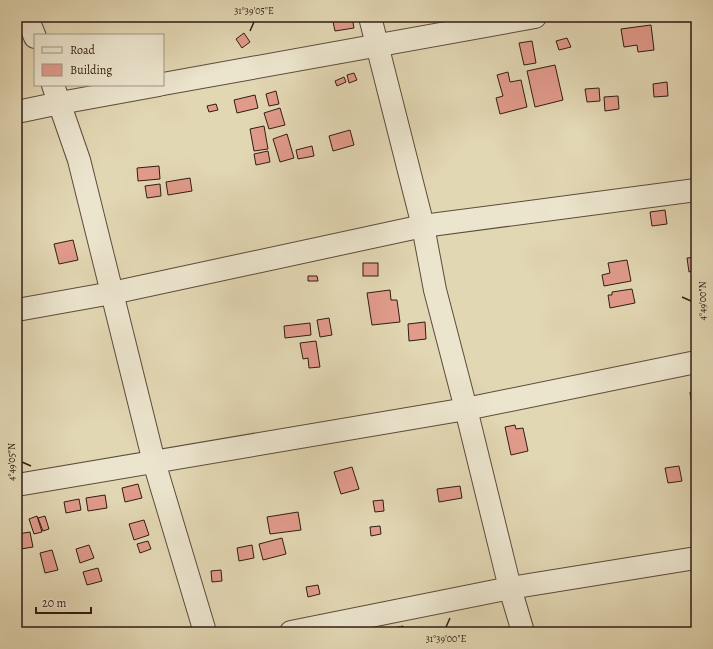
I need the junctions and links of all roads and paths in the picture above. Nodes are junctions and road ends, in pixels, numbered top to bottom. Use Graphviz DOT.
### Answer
graph roads {
  1 [pos="28,17"];
  2 [pos="370,17"];
  3 [pos="535,17"];
  4 [pos="34,34"];
  5 [pos="377,46"];
  6 [pos="164,84"];
  7 [pos="148,86"];
  8 [pos="56,94"];
  9 [pos="17,112"];
  10 [pos="696,190"];
  11 [pos="423,226"];
  12 [pos="112,293"];
  13 [pos="17,310"];
  14 [pos="696,362"];
  15 [pos="466,409"];
  16 [pos="154,462"];
  17 [pos="17,485"];
  18 [pos="696,558"];
  19 [pos="510,588"];
  20 [pos="205,632"];
  21 [pos="291,632"];
  22 [pos="523,632"];
  1 -- 4 [label="street"];
  2 -- 5 [label="street"];
  3 -- 5 [label="street"];
  5 -- 6 [label="street"];
  5 -- 11 [label="street"];
  7 -- 8 [label="street"];
  8 -- 9 [label="street"];
  8 -- 12 [label="street"];
  10 -- 11 [label="street"];
  11 -- 12 [label="street"];
  11 -- 15 [label="street"];
  12 -- 13 [label="street"];
  12 -- 16 [label="street"];
  14 -- 15 [label="street"];
  15 -- 16 [label="street"];
  15 -- 19 [label="street"];
  16 -- 17 [label="street"];
  16 -- 20 [label="street"];
  18 -- 19 [label="street"];
  19 -- 21 [label="street"];
  19 -- 22 [label="street"];
}
